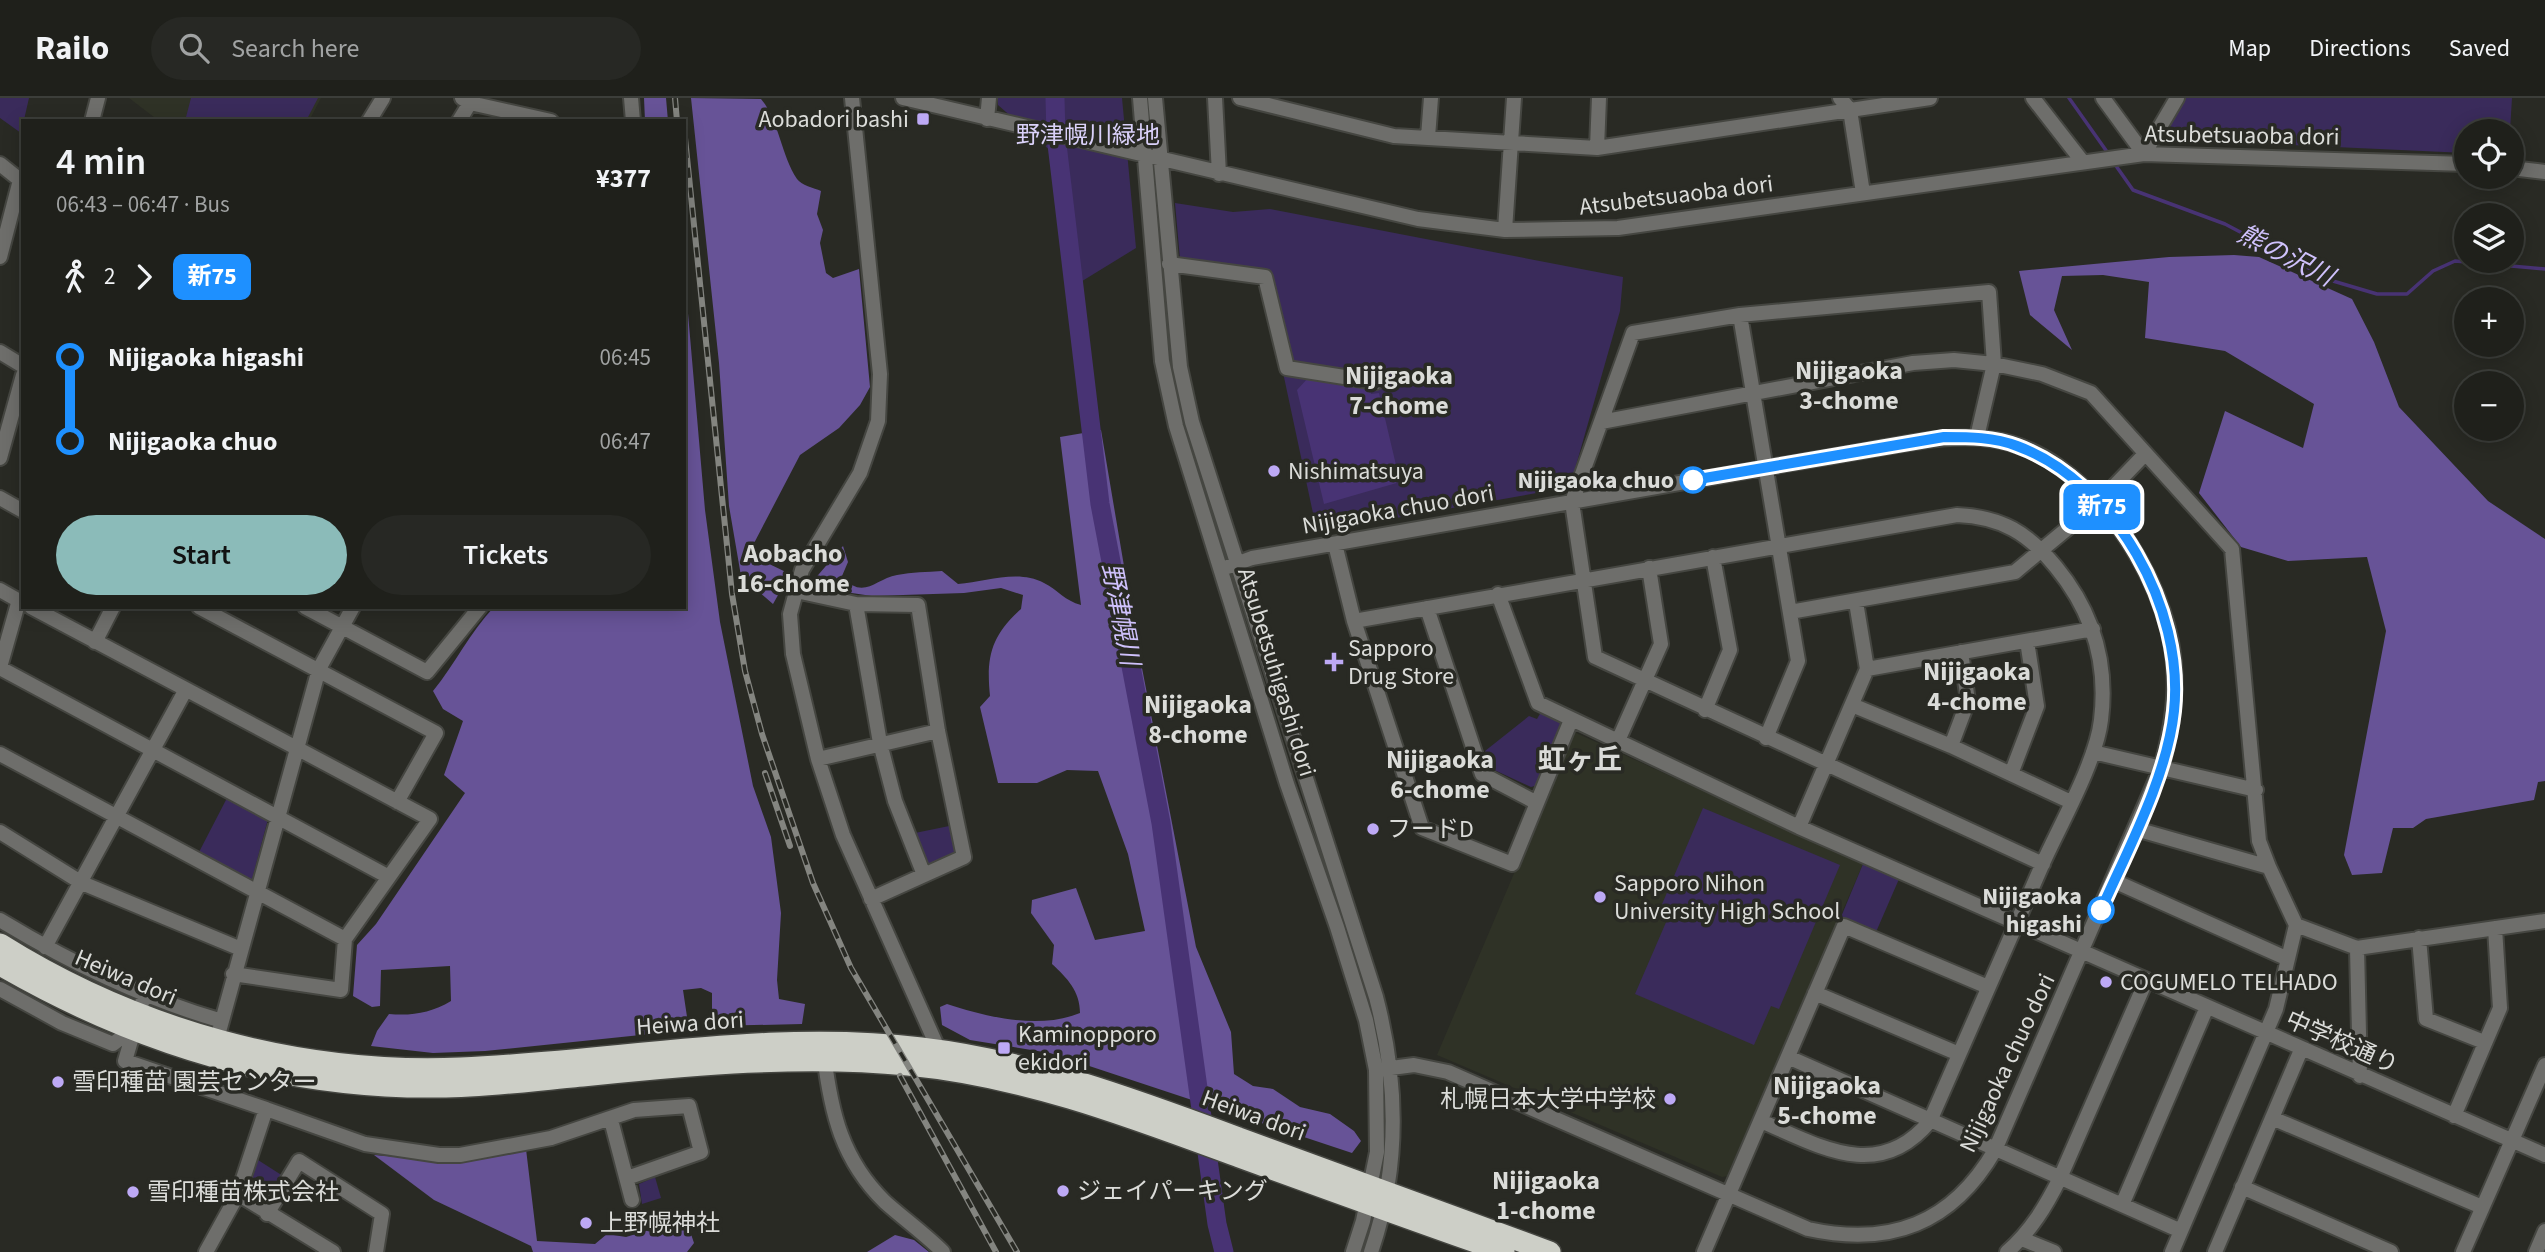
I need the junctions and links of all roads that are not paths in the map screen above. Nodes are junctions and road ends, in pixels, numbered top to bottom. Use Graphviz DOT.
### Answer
graph roads {
  1 [pos="98,98"];
  2 [pos="383,98"];
  3 [pos="631,98"];
  4 [pos="852,98"];
  5 [pos="903,98"];
  6 [pos="989,98"];
  7 [pos="1140,98"];
  8 [pos="1154,98"];
  9 [pos="1215,98"];
  10 [pos="1240,98"];
  11 [pos="1432,98"];
  12 [pos="1514,98"];
  13 [pos="1599,98"];
  14 [pos="1840,98"];
  15 [pos="1930,98"];
  16 [pos="2032,98"];
  17 [pos="2103,98"];
  18 [pos="2177,98"];
  19 [pos="468,100"];
  20 [pos="930,101"];
  21 [pos="1275,102"];
  22 [pos="1850,110"];
  23 [pos="93,119"];
  24 [pos="370,119"];
  25 [pos="460,119"];
  26 [pos="543,119"];
  27 [pos="634,119"];
  28 [pos="987,119"];
  29 [pos="1428,137"];
  30 [pos="1511,143"];
  31 [pos="1597,148"];
  32 [pos="2138,155"];
  33 [pos="1151,157"];
  34 [pos="2089,160"];
  35 [pos="0,164"];
  36 [pos="2454,164"];
  37 [pos="2524,170"];
  38 [pos="2545,172"];
  39 [pos="1219,174"];
  40 [pos="1863,193"];
  41 [pos="7,206"];
  42 [pos="1505,230"];
  43 [pos="0,257"];
  44 [pos="1169,264"];
  45 [pos="1740,315"];
  46 [pos="0,352"];
  47 [pos="1994,364"];
  48 [pos="21,365"];
  49 [pos="21,382"];
  50 [pos="1376,382"];
  51 [pos="1753,395"];
  52 [pos="1601,422"];
  53 [pos="1977,437"];
  54 [pos="2145,454"];
  55 [pos="0,458"];
  56 [pos="1766,468"];
  57 [pos="0,498"];
  58 [pos="1572,502"];
  59 [pos="2098,503"];
  60 [pos="21,510"];
  61 [pos="1335,544"];
  62 [pos="1778,545"];
  63 [pos="2043,551"];
  64 [pos="1713,557"];
  65 [pos="1228,566"];
  66 [pos="1648,568"];
  67 [pos="1583,580"];
  68 [pos="0,590"];
  69 [pos="796,591"];
  70 [pos="1498,594"];
  71 [pos="21,601"];
  72 [pos="1856,602"];
  73 [pos="856,604"];
  74 [pos="1427,608"];
  75 [pos="22,609"];
  76 [pos="35,609"];
  77 [pos="112,609"];
  78 [pos="203,609"];
  79 [pos="309,609"];
  80 [pos="352,609"];
  81 [pos="478,609"];
  82 [pos="1790,612"];
  83 [pos="1354,621"];
  84 [pos="342,627"];
  85 [pos="2093,629"];
  86 [pos="2026,641"];
  87 [pos="95,642"];
  88 [pos="1961,652"];
  89 [pos="0,667"];
  90 [pos="1867,669"];
  91 [pos="319,670"];
  92 [pos="1644,682"];
  93 [pos="185,691"];
  94 [pos="1852,705"];
  95 [pos="1705,710"];
  96 [pos="1571,720"];
  97 [pos="938,731"];
  98 [pos="1766,738"];
  99 [pos="880,743"];
  100 [pos="1617,743"];
  101 [pos="1951,746"];
  102 [pos="153,750"];
  103 [pos="297,750"];
  104 [pos="2093,752"];
  105 [pos="0,754"];
  106 [pos="818,759"];
  107 [pos="1825,765"];
  108 [pos="2161,768"];
  109 [pos="2011,774"];
  110 [pos="2256,790"];
  111 [pos="397,802"];
  112 [pos="2071,802"];
  113 [pos="1537,803"];
  114 [pos="117,818"];
  115 [pos="278,818"];
  116 [pos="1799,827"];
  117 [pos="2136,829"];
  118 [pos="0,832"];
  119 [pos="2043,864"];
  120 [pos="2269,867"];
  121 [pos="925,875"];
  122 [pos="387,876"];
  123 [pos="2114,881"];
  124 [pos="82,883"];
  125 [pos="256,891"];
  126 [pos="871,899"];
  127 [pos="0,920"];
  128 [pos="2545,921"];
  129 [pos="1352,923"];
  130 [pos="2017,923"];
  131 [pos="2296,925"];
  132 [pos="1337,927"];
  133 [pos="2495,928"];
  134 [pos="2419,938"];
  135 [pos="345,939"];
  136 [pos="0,944"];
  137 [pos="45,947"];
  138 [pos="2357,948"];
  139 [pos="241,949"];
  140 [pos="2082,953"];
  141 [pos="2287,958"];
  142 [pos="0,965"];
  143 [pos="233,974"];
  144 [pos="2146,981"];
  145 [pos="1988,987"];
  146 [pos="0,989"];
  147 [pos="1815,993"];
  148 [pos="2207,1007"];
  149 [pos="138,1013"];
  150 [pos="219,1030"];
  151 [pos="2268,1034"];
  152 [pos="2484,1042"];
  153 [pos="2301,1050"];
  154 [pos="824,1051"];
  155 [pos="1959,1054"];
  156 [pos="1788,1057"];
  157 [pos="942,1060"];
  158 [pos="2545,1065"];
  159 [pos="1391,1066"];
  160 [pos="1376,1069"];
  161 [pos="2360,1076"];
  162 [pos="266,1109"];
  163 [pos="2454,1116"];
  164 [pos="2272,1118"];
  165 [pos="611,1120"];
  166 [pos="1761,1121"];
  167 [pos="1930,1121"];
  168 [pos="2511,1141"];
  169 [pos="1238,1147"];
  170 [pos="1995,1150"];
  171 [pos="2545,1155"];
  172 [pos="628,1178"];
  173 [pos="2060,1178"];
  174 [pos="2242,1187"];
  175 [pos="238,1194"];
  176 [pos="1730,1194"];
  177 [pos="1377,1197"];
  178 [pos="632,1200"];
  179 [pos="2122,1205"];
  180 [pos="2482,1207"];
  181 [pos="267,1213"];
  182 [pos="2181,1231"];
  183 [pos="2545,1231"];
  184 [pos="2022,1239"];
  185 [pos="211,1250"];
  186 [pos="2383,1250"];
  187 [pos="333,1252"];
  188 [pos="376,1252"];
  189 [pos="943,1252"];
  190 [pos="1353,1252"];
  191 [pos="1371,1252"];
  192 [pos="1504,1252"];
  193 [pos="1550,1252"];
  194 [pos="1704,1252"];
  195 [pos="2007,1252"];
  196 [pos="2054,1252"];
  197 [pos="2172,1252"];
  198 [pos="2214,1252"];
  199 [pos="2463,1252"];
  200 [pos="2536,1252"];
  1 -- 23 [label="street"];
  2 -- 24 [label="street"];
  3 -- 27 [label="street"];
  4 -- 69 [label="street"];
  5 -- 20 [label="street, Atsubetsuaoba dori"];
  6 -- 28 [label="street"];
  7 -- 33 [label="street, Atsubetsuhigashi dori"];
  8 -- 33 [label="street, Atsubetsuhigashi dori"];
  9 -- 39 [label="street"];
  10 -- 21 [label="street"];
  11 -- 29 [label="street"];
  12 -- 30 [label="street"];
  13 -- 31 [label="street"];
  14 -- 22 [label="street"];
  15 -- 22 [label="street"];
  16 -- 34 [label="street"];
  17 -- 32 [label="street"];
  18 -- 32 [label="street"];
  19 -- 25 [label="street"];
  19 -- 26 [label="street"];
  20 -- 28 [label="street, Atsubetsuaoba dori"];
  21 -- 29 [label="street"];
  22 -- 31 [label="street"];
  22 -- 40 [label="street"];
  28 -- 33 [label="street, Atsubetsuaoba dori"];
  29 -- 30 [label="street"];
  30 -- 31 [label="street"];
  30 -- 42 [label="street"];
  32 -- 34 [label="street, Atsubetsuaoba dori"];
  32 -- 36 [label="street, Atsubetsuaoba dori"];
  33 -- 39 [label="street, Atsubetsuaoba dori"];
  33 -- 44 [label="street, Atsubetsuhigashi dori"];
  33 -- 65 [label="street, Atsubetsuhigashi dori"];
  34 -- 40 [label="street, Atsubetsuaoba dori"];
  35 -- 41 [label="street"];
  37 -- 38 [label="street"];
  39 -- 42 [label="street, Atsubetsuaoba dori"];
  40 -- 42 [label="street, Atsubetsuaoba dori"];
  41 -- 43 [label="street"];
  44 -- 50 [label="street"];
  44 -- 65 [label="street, Atsubetsuhigashi dori"];
  45 -- 47 [label="street"];
  45 -- 51 [label="street"];
  45 -- 52 [label="street"];
  46 -- 48 [label="street"];
  47 -- 51 [label="street"];
  47 -- 53 [label="street"];
  47 -- 54 [label="street"];
  49 -- 55 [label="street"];
  51 -- 52 [label="street"];
  51 -- 56 [label="street"];
  52 -- 58 [label="street"];
  53 -- 56 [label="street, Nijigaoka chuo dori"];
  53 -- 59 [label="street, Nijigaoka chuo dori"];
  54 -- 59 [label="street"];
  54 -- 110 [label="street"];
  56 -- 58 [label="street, Nijigaoka chuo dori"];
  56 -- 62 [label="street"];
  57 -- 60 [label="street"];
  58 -- 61 [label="street, Nijigaoka chuo dori"];
  58 -- 67 [label="street"];
  59 -- 63 [label="street"];
  59 -- 108 [label="street, Nijigaoka chuo dori"];
  61 -- 65 [label="street, Nijigaoka chuo dori"];
  61 -- 83 [label="street"];
  62 -- 63 [label="street"];
  62 -- 64 [label="street"];
  62 -- 82 [label="street"];
  63 -- 72 [label="street"];
  63 -- 85 [label="street"];
  64 -- 66 [label="street"];
  64 -- 95 [label="street"];
  65 -- 129 [label="street, Atsubetsuhigashi dori"];
  65 -- 132 [label="street, Atsubetsuhigashi dori"];
  66 -- 67 [label="street"];
  66 -- 92 [label="street"];
  67 -- 70 [label="street"];
  67 -- 92 [label="street"];
  68 -- 71 [label="street"];
  69 -- 73 [label="street"];
  69 -- 106 [label="street"];
  70 -- 74 [label="street"];
  70 -- 96 [label="street, 中学校通り"];
  72 -- 82 [label="street"];
  72 -- 90 [label="street"];
  73 -- 97 [label="street"];
  73 -- 99 [label="street"];
  74 -- 83 [label="street"];
  74 -- 113 [label="street"];
  75 -- 89 [label="street"];
  76 -- 87 [label="street"];
  77 -- 87 [label="street"];
  78 -- 91 [label="street"];
  79 -- 84 [label="street"];
  80 -- 84 [label="street"];
  81 -- 84 [label="street"];
  82 -- 98 [label="street"];
  83 -- 113 [label="street"];
  84 -- 91 [label="street"];
  85 -- 86 [label="street"];
  85 -- 104 [label="street"];
  86 -- 88 [label="street"];
  86 -- 109 [label="street"];
  87 -- 93 [label="street"];
  88 -- 90 [label="street"];
  88 -- 101 [label="street"];
  89 -- 102 [label="street"];
  90 -- 94 [label="street"];
  91 -- 103 [label="street"];
  91 -- 111 [label="street"];
  92 -- 95 [label="street"];
  92 -- 100 [label="street"];
  93 -- 102 [label="street"];
  93 -- 103 [label="street"];
  94 -- 101 [label="street"];
  94 -- 107 [label="street"];
  95 -- 98 [label="street"];
  96 -- 100 [label="street, 中学校通り"];
  96 -- 113 [label="street"];
  97 -- 99 [label="street"];
  97 -- 121 [label="street"];
  98 -- 107 [label="street"];
  99 -- 106 [label="street"];
  99 -- 121 [label="street"];
  100 -- 116 [label="street, 中学校通り"];
  101 -- 109 [label="street"];
  102 -- 114 [label="street"];
  102 -- 115 [label="street"];
  103 -- 111 [label="street"];
  103 -- 115 [label="street"];
  104 -- 108 [label="street"];
  104 -- 112 [label="street"];
  105 -- 114 [label="street"];
  106 -- 126 [label="street"];
  107 -- 116 [label="street"];
  107 -- 119 [label="street"];
  108 -- 110 [label="street"];
  108 -- 117 [label="street, Nijigaoka chuo dori"];
  109 -- 112 [label="street"];
  110 -- 120 [label="street"];
  111 -- 122 [label="street"];
  112 -- 119 [label="street"];
  114 -- 124 [label="street"];
  114 -- 125 [label="street"];
  115 -- 122 [label="street"];
  115 -- 125 [label="street"];
  116 -- 130 [label="street, 中学校通り"];
  117 -- 120 [label="street"];
  117 -- 123 [label="street, Nijigaoka chuo dori"];
  118 -- 124 [label="street"];
  119 -- 130 [label="street"];
  120 -- 131 [label="street"];
  121 -- 126 [label="street"];
  122 -- 135 [label="street"];
  123 -- 140 [label="street, Nijigaoka chuo dori"];
  123 -- 141 [label="street"];
  124 -- 137 [label="street"];
  124 -- 139 [label="street"];
  125 -- 135 [label="street"];
  125 -- 139 [label="street"];
  126 -- 157 [label="street"];
  127 -- 137 [label="street"];
  128 -- 133 [label="street"];
  129 -- 132 [label="street"];
  129 -- 159 [label="street, Atsubetsuhigashi dori"];
  130 -- 140 [label="street, 中学校通り"];
  130 -- 145 [label="street"];
  131 -- 138 [label="street"];
  131 -- 141 [label="street"];
  132 -- 160 [label="street, Atsubetsuhigashi dori"];
  133 -- 134 [label="street"];
  133 -- 152 [label="street"];
  134 -- 138 [label="street"];
  134 -- 152 [label="street"];
  135 -- 143 [label="street"];
  136 -- 149 [label="highway, Heiwa dori"];
  137 -- 149 [label="street"];
  138 -- 161 [label="street"];
  139 -- 143 [label="street"];
  140 -- 144 [label="street, 中学校通り"];
  140 -- 170 [label="street, Nijigaoka chuo dori"];
  141 -- 151 [label="street"];
  142 -- 149 [label="highway, Heiwa dori"];
  143 -- 150 [label="street"];
  144 -- 148 [label="street, 中学校通り"];
  144 -- 173 [label="street"];
  145 -- 147 [label="street"];
  145 -- 155 [label="street"];
  146 -- 149 [label="street"];
  147 -- 155 [label="street"];
  147 -- 156 [label="street"];
  148 -- 151 [label="street, 中学校通り"];
  148 -- 179 [label="street"];
  149 -- 150 [label="highway, Heiwa dori"];
  149 -- 154 [label="highway, Heiwa dori"];
  149 -- 162 [label="street"];
  150 -- 154 [label="highway, Heiwa dori"];
  151 -- 153 [label="street, 中学校通り"];
  151 -- 182 [label="street"];
  152 -- 163 [label="street"];
  153 -- 161 [label="street, 中学校通り"];
  153 -- 164 [label="street"];
  154 -- 157 [label="highway, Heiwa dori"];
  154 -- 189 [label="street"];
  155 -- 167 [label="street"];
  156 -- 166 [label="street"];
  156 -- 167 [label="street"];
  157 -- 169 [label="highway, Heiwa dori"];
  157 -- 169 [label="highway, Heiwa dori"];
  158 -- 168 [label="street"];
  159 -- 160 [label="street, Nijigaoka chuo dori"];
  159 -- 176 [label="street, Nijigaoka chuo dori"];
  159 -- 177 [label="street, Atsubetsuhigashi dori"];
  160 -- 177 [label="street, Atsubetsuhigashi dori"];
  161 -- 163 [label="street, 中学校通り"];
  162 -- 165 [label="street"];
  162 -- 175 [label="street"];
  163 -- 168 [label="street, 中学校通り"];
  164 -- 174 [label="street"];
  164 -- 180 [label="street"];
  165 -- 172 [label="street"];
  165 -- 172 [label="street"];
  166 -- 167 [label="street"];
  166 -- 176 [label="street"];
  167 -- 170 [label="street"];
  168 -- 171 [label="street, 中学校通り"];
  168 -- 180 [label="street"];
  169 -- 177 [label="highway, Heiwa dori"];
  170 -- 173 [label="street"];
  170 -- 176 [label="street, Nijigaoka chuo dori"];
  172 -- 178 [label="street"];
  173 -- 179 [label="street"];
  173 -- 184 [label="street"];
  174 -- 186 [label="street"];
  174 -- 198 [label="street"];
  175 -- 181 [label="street"];
  175 -- 185 [label="street"];
  176 -- 194 [label="street"];
  177 -- 190 [label="street, Atsubetsuhigashi dori"];
  177 -- 191 [label="street, Atsubetsuhigashi dori"];
  177 -- 192 [label="highway"];
  177 -- 193 [label="highway"];
  179 -- 182 [label="street"];
  180 -- 199 [label="street"];
  181 -- 187 [label="street"];
  181 -- 188 [label="street"];
  182 -- 197 [label="street"];
  183 -- 200 [label="street"];
  184 -- 195 [label="street"];
  184 -- 196 [label="street"];
}
